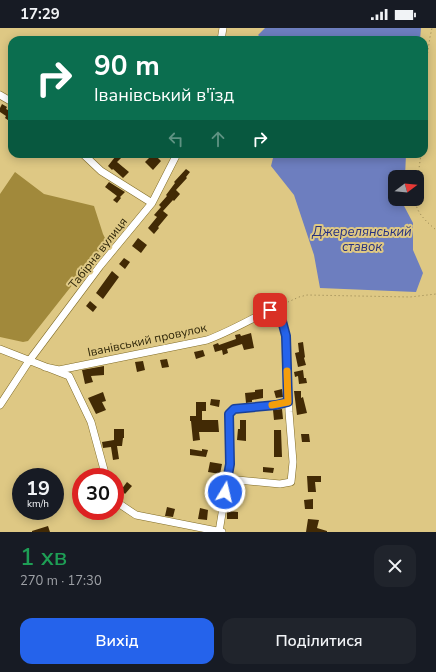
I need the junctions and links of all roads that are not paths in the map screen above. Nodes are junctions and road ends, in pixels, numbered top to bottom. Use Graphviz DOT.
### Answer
graph roads {
  1 [pos="87,158"];
  2 [pos="175,158"];
  3 [pos="152,203"];
  4 [pos="0,349"];
  5 [pos="29,361"];
  6 [pos="45,368"];
  7 [pos="288,402"];
  8 [pos="0,404"];
  9 [pos="104,468"];
  10 [pos="227,478"];
  11 [pos="124,507"];
  12 [pos="220,532"];
  1 -- 3 [label="street"];
  2 -- 3 [label="street, Табірна вулиця"];
  3 -- 5 [label="street, Табірна вулиця"];
  4 -- 5 [label="street"];
  5 -- 6 [label="street"];
  5 -- 8 [label="street, Табірна вулиця"];
  6 -- 7 [label="street, Іванівський провулок"];
  6 -- 9 [label="street"];
  7 -- 10 [label="street"];
  7 -- 10 [label="street"];
  10 -- 12 [label="street"];
  11 -- 12 [label="street"];
}
